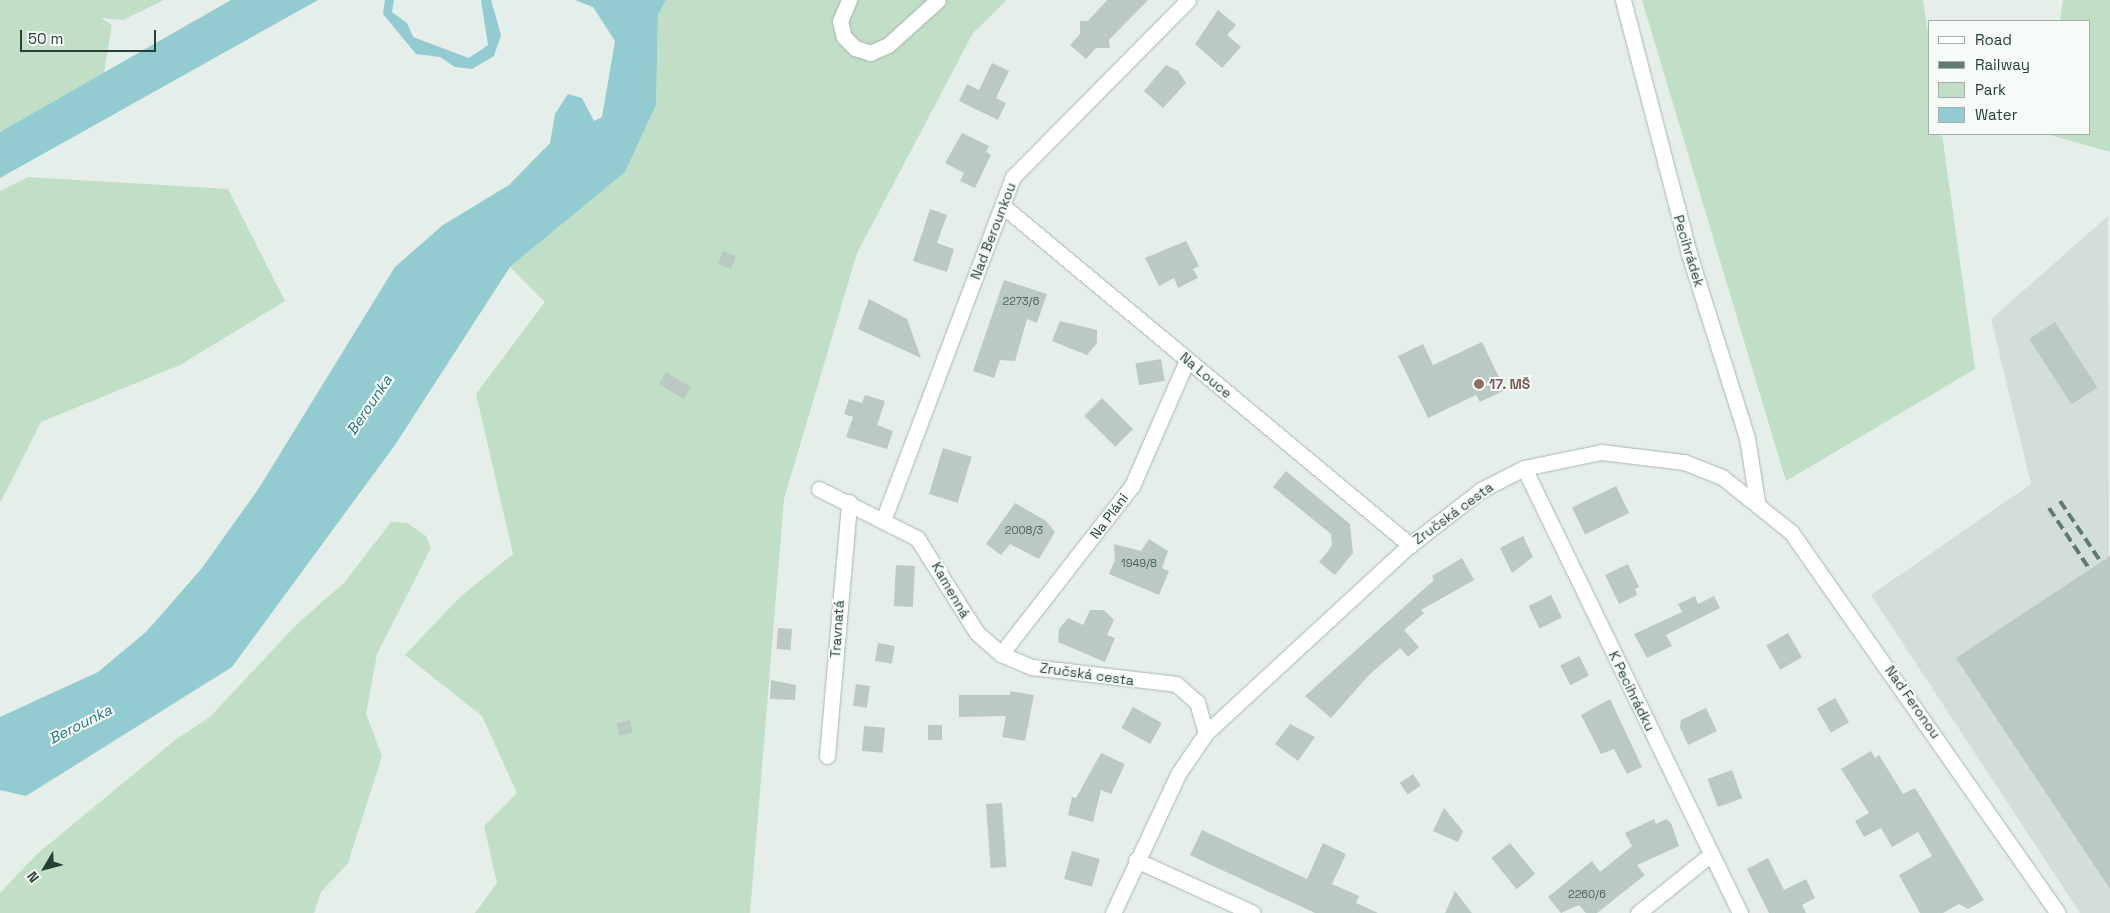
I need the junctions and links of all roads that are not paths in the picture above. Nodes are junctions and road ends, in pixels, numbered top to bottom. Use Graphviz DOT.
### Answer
graph roads {
  1 [pos="849,0"];
  2 [pos="938,0"];
  3 [pos="1188,0"];
  4 [pos="1623,0"];
  5 [pos="1003,206"];
  6 [pos="1187,360"];
  7 [pos="1524,468"];
  8 [pos="819,489"];
  9 [pos="1757,501"];
  10 [pos="849,502"];
  11 [pos="884,518"];
  12 [pos="1410,544"];
  13 [pos="1001,654"];
  14 [pos="1206,733"];
  15 [pos="827,756"];
  16 [pos="1711,854"];
  17 [pos="1136,860"];
  18 [pos="1113,913"];
  19 [pos="1253,913"];
  20 [pos="1638,913"];
  21 [pos="1740,913"];
  22 [pos="2058,913"];
  1 -- 2 [label="street"];
  3 -- 5 [label="street, Nad Berounkou"];
  4 -- 9 [label="street, Pecihrádek"];
  5 -- 6 [label="street, Na Louce"];
  5 -- 11 [label="street, Nad Berounkou"];
  6 -- 12 [label="street, Na Louce"];
  6 -- 13 [label="street, Na Pláni"];
  7 -- 9 [label="street, Zručská cesta"];
  7 -- 12 [label="street, Zručská cesta"];
  7 -- 16 [label="street, K Pecihrádku"];
  8 -- 10 [label="street, Kamenná"];
  9 -- 22 [label="street, Nad Feronou"];
  10 -- 11 [label="street, Kamenná"];
  10 -- 15 [label="street, Travnatá"];
  11 -- 13 [label="street, Kamenná"];
  12 -- 14 [label="street, Zručská cesta"];
  13 -- 14 [label="street, Zručská cesta"];
  14 -- 17 [label="street, Zručská cesta"];
  16 -- 20 [label="street"];
  16 -- 21 [label="street, K Pecihrádku"];
  17 -- 18 [label="street, Zručská cesta"];
  17 -- 19 [label="street"];
}
